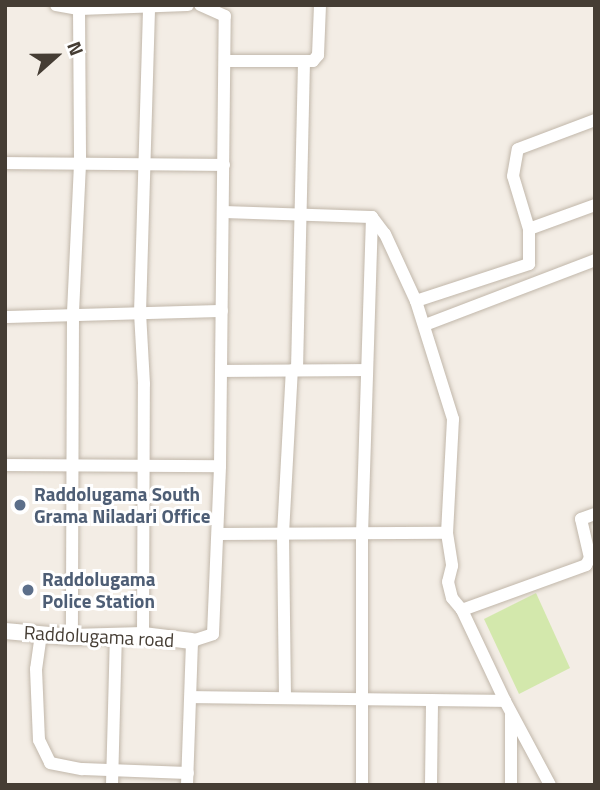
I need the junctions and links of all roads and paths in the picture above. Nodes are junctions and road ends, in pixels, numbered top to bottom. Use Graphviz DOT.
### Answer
graph roads {
  1 [pos="56,5"];
  2 [pos="188,5"];
  3 [pos="200,5"];
  4 [pos="320,5"];
  5 [pos="130,7"];
  6 [pos="149,7"];
  7 [pos="79,9"];
  8 [pos="225,61"];
  9 [pos="304,63"];
  10 [pos="595,120"];
  11 [pos="5,163"];
  12 [pos="144,163"];
  13 [pos="80,164"];
  14 [pos="224,165"];
  15 [pos="595,205"];
  16 [pos="223,212"];
  17 [pos="300,215"];
  18 [pos="372,217"];
  19 [pos="529,229"];
  20 [pos="595,260"];
  21 [pos="416,301"];
  22 [pos="222,310"];
  23 [pos="140,313"];
  24 [pos="73,315"];
  25 [pos="5,317"];
  26 [pos="425,325"];
  27 [pos="294,370"];
  28 [pos="367,370"];
  29 [pos="222,371"];
  30 [pos="5,465"];
  31 [pos="72,466"];
  32 [pos="141,466"];
  33 [pos="220,466"];
  34 [pos="595,514"];
  35 [pos="447,533"];
  36 [pos="218,534"];
  37 [pos="283,534"];
  38 [pos="362,534"];
  39 [pos="462,610"];
  40 [pos="5,631"];
  41 [pos="41,634"];
  42 [pos="143,635"];
  43 [pos="72,637"];
  44 [pos="116,637"];
  45 [pos="192,640"];
  46 [pos="191,697"];
  47 [pos="285,698"];
  48 [pos="361,699"];
  49 [pos="432,700"];
  50 [pos="508,706"];
  51 [pos="111,768"];
  52 [pos="188,779"];
  53 [pos="111,785"];
  54 [pos="362,785"];
  55 [pos="431,785"];
  56 [pos="511,785"];
  57 [pos="550,785"];
  1 -- 7 [label="street"];
  2 -- 6 [label="street"];
  3 -- 8 [label="street"];
  4 -- 9 [label="street"];
  5 -- 6 [label="street"];
  5 -- 7 [label="street"];
  6 -- 12 [label="street"];
  7 -- 13 [label="street"];
  8 -- 9 [label="street"];
  8 -- 14 [label="street"];
  9 -- 17 [label="street"];
  10 -- 19 [label="street"];
  11 -- 13 [label="street"];
  12 -- 13 [label="street"];
  12 -- 14 [label="street"];
  12 -- 23 [label="street"];
  13 -- 24 [label="street"];
  14 -- 16 [label="street"];
  15 -- 19 [label="street"];
  16 -- 17 [label="street"];
  16 -- 22 [label="street"];
  17 -- 18 [label="street"];
  17 -- 27 [label="street"];
  18 -- 21 [label="street"];
  18 -- 28 [label="street"];
  19 -- 21 [label="street"];
  20 -- 26 [label="street"];
  21 -- 26 [label="street"];
  22 -- 23 [label="street"];
  22 -- 29 [label="street"];
  23 -- 24 [label="street"];
  23 -- 32 [label="street"];
  24 -- 25 [label="street"];
  24 -- 31 [label="street"];
  26 -- 35 [label="street"];
  27 -- 28 [label="street"];
  27 -- 29 [label="street"];
  27 -- 37 [label="street"];
  28 -- 38 [label="street"];
  29 -- 33 [label="street"];
  30 -- 31 [label="street"];
  31 -- 32 [label="street"];
  31 -- 43 [label="street"];
  32 -- 33 [label="street"];
  32 -- 42 [label="street"];
  33 -- 36 [label="street"];
  34 -- 39 [label="street"];
  35 -- 38 [label="street"];
  35 -- 39 [label="street"];
  36 -- 37 [label="street"];
  36 -- 45 [label="street"];
  37 -- 38 [label="street"];
  37 -- 47 [label="street"];
  38 -- 48 [label="street"];
  39 -- 50 [label="street"];
  40 -- 41 [label="street, Raddolugama road"];
  41 -- 43 [label="street, Raddolugama road"];
  41 -- 51 [label="street"];
  42 -- 44 [label="street, Raddolugama road"];
  42 -- 45 [label="street, Raddolugama road"];
  43 -- 44 [label="street, Raddolugama road"];
  44 -- 51 [label="street"];
  45 -- 46 [label="street"];
  46 -- 47 [label="street"];
  46 -- 52 [label="street"];
  47 -- 48 [label="street"];
  48 -- 49 [label="street"];
  48 -- 54 [label="street"];
  49 -- 50 [label="street"];
  49 -- 55 [label="street"];
  50 -- 56 [label="street"];
  50 -- 57 [label="street"];
  51 -- 52 [label="street"];
  51 -- 53 [label="street"];
}
